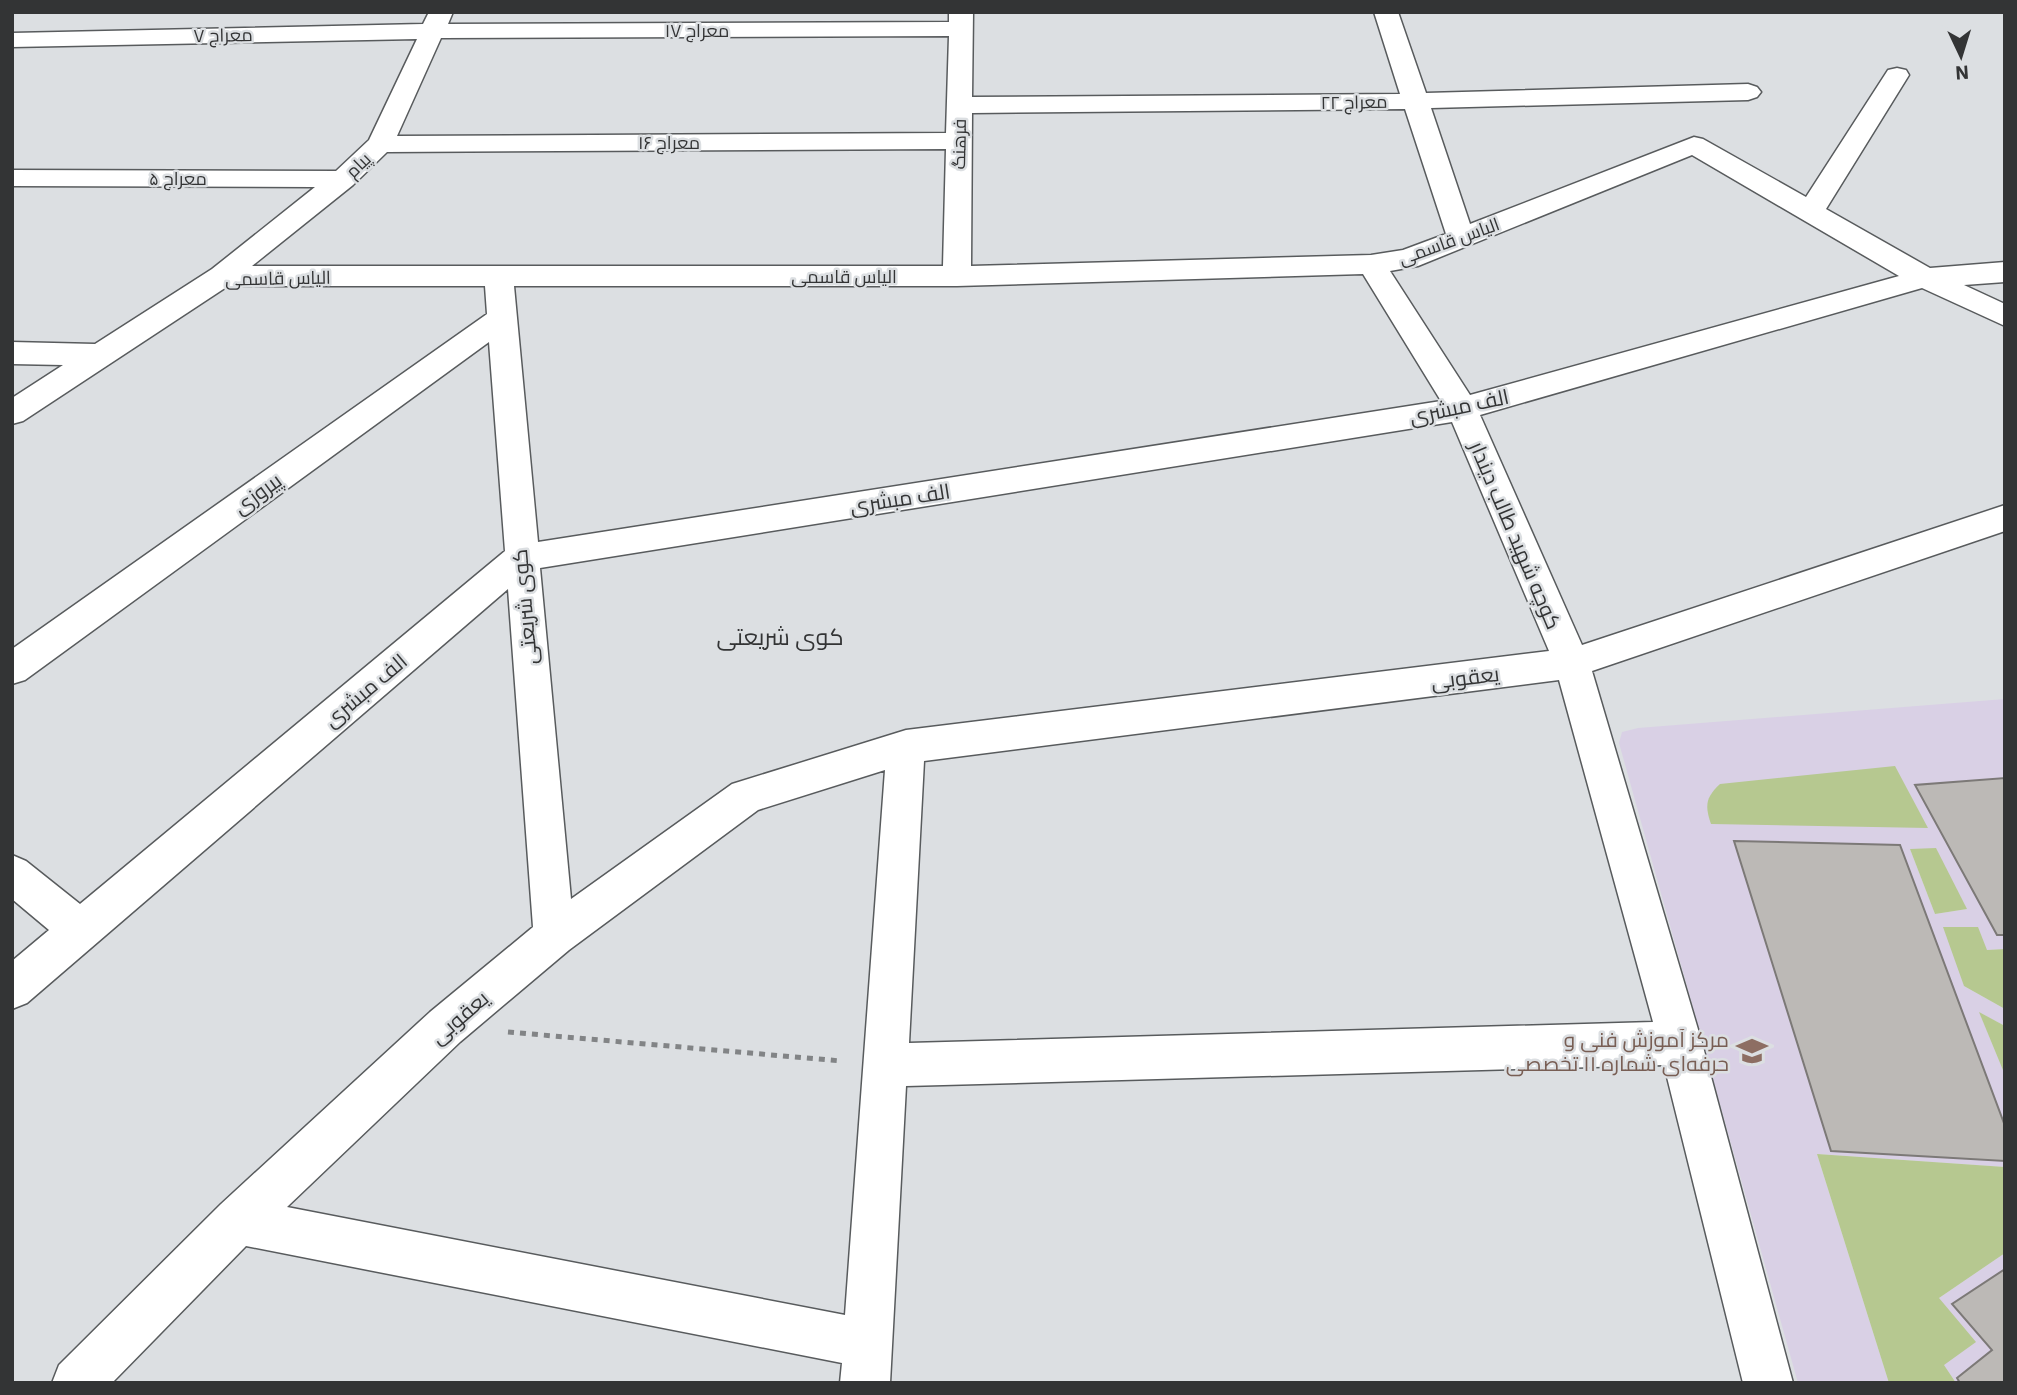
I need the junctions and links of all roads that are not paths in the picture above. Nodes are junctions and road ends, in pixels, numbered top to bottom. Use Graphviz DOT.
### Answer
graph roads {
  1 [pos="1386,12"];
  2 [pos="437,21"];
  3 [pos="960,21"];
  4 [pos="12,40"];
  5 [pos="1897,75"];
  6 [pos="1748,92"];
  7 [pos="1415,101"];
  8 [pos="959,105"];
  9 [pos="959,141"];
  10 [pos="380,144"];
  11 [pos="12,177"];
  12 [pos="343,179"];
  13 [pos="1810,212"];
  14 [pos="1461,238"];
  15 [pos="1371,264"];
  16 [pos="2005,272"];
  17 [pos="222,276"];
  18 [pos="957,276"];
  19 [pos="499,278"];
  20 [pos="1925,278"];
  21 [pos="2005,316"];
  22 [pos="502,318"];
  23 [pos="12,353"];
  24 [pos="103,355"];
  25 [pos="1462,409"];
  26 [pos="12,413"];
  27 [pos="2005,518"];
  28 [pos="520,558"];
  29 [pos="1572,663"];
  30 [pos="12,669"];
  31 [pos="905,747"];
  32 [pos="12,874"];
  33 [pos="81,930"];
  34 [pos="554,936"];
  35 [pos="12,988"];
  36 [pos="1680,1043"];
  37 [pos="887,1065"];
  38 [pos="238,1221"];
  39 [pos="866,1363"];
  40 [pos="77,1383"];
  41 [pos="1768,1383"];
  1 -- 7 [label="street"];
  2 -- 3 [label="street, معراج ۱۷"];
  2 -- 4 [label="street, معراج ۷"];
  2 -- 10 [label="street, پیام"];
  3 -- 8 [label="street, فرهنگ"];
  5 -- 13 [label="street"];
  6 -- 7 [label="street, معراج ۲۲"];
  7 -- 8 [label="street, معراج ۲۲"];
  7 -- 14 [label="street"];
  8 -- 9 [label="street, فرهنگ"];
  9 -- 10 [label="street, معراج ۱۶"];
  9 -- 18 [label="street, فرهنگ"];
  10 -- 12 [label="street, پیام"];
  11 -- 12 [label="street, معراج ۵"];
  12 -- 17 [label="street, پیام"];
  13 -- 14 [label="street, الیاس قاسمی"];
  13 -- 20 [label="street"];
  14 -- 15 [label="street, الیاس قاسمی"];
  15 -- 18 [label="street, الیاس قاسمی"];
  15 -- 25 [label="street, کوچه شهید طالب دیندار"];
  16 -- 20 [label="street, الف مبشری"];
  17 -- 19 [label="street, الیاس قاسمی"];
  17 -- 24 [label="street, الیاس قاسمی"];
  18 -- 19 [label="street, الیاس قاسمی"];
  19 -- 22 [label="street, کوی شریعتی"];
  20 -- 21 [label="street"];
  20 -- 25 [label="street, الف مبشری"];
  22 -- 28 [label="street, کوی شریعتی"];
  22 -- 30 [label="street, پیروزی"];
  23 -- 24 [label="street"];
  24 -- 26 [label="street, الیاس قاسمی"];
  25 -- 28 [label="street, الف مبشری"];
  25 -- 29 [label="street, کوچه شهید طالب دیندار"];
  27 -- 29 [label="street, یعقوبی"];
  28 -- 33 [label="street, الف مبشری"];
  28 -- 34 [label="street, کوی شریعتی"];
  29 -- 31 [label="street, یعقوبی"];
  29 -- 36 [label="street, کوچه شهید طالب دیندار"];
  31 -- 34 [label="street, یعقوبی"];
  31 -- 37 [label="street"];
  32 -- 33 [label="street"];
  33 -- 35 [label="street, الف مبشری"];
  34 -- 38 [label="street, یعقوبی"];
  36 -- 37 [label="street"];
  36 -- 41 [label="street, کوچه شهید طالب دیندار"];
  37 -- 39 [label="street"];
  38 -- 39 [label="street"];
  38 -- 40 [label="street, یعقوبی"];
}
